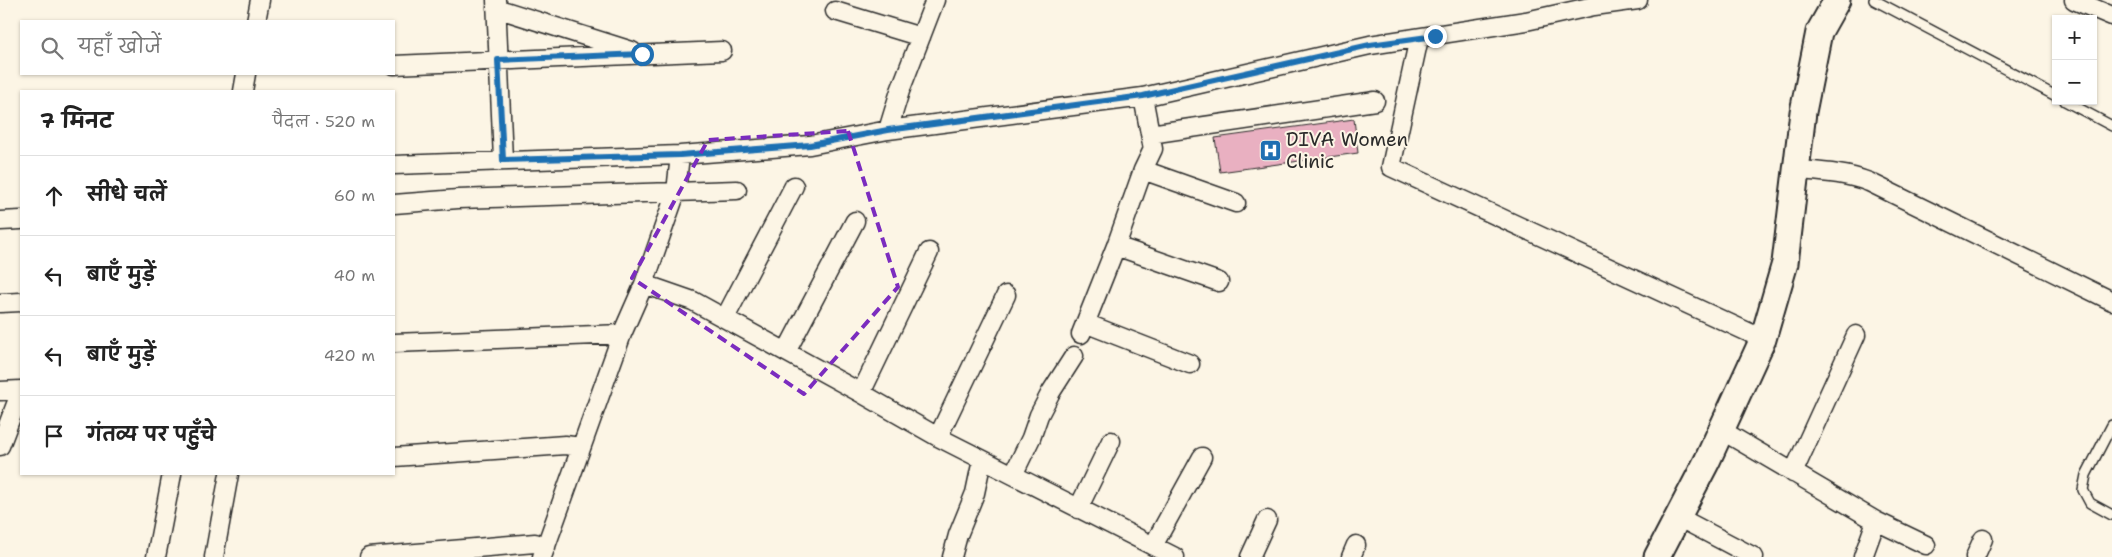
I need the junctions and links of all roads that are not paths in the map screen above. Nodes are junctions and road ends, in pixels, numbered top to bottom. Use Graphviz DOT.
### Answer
graph roads {
  1 [pos="260,0"];
  2 [pos="935,0"];
  3 [pos="1638,0"];
  4 [pos="1836,0"];
  5 [pos="1874,0"];
  6 [pos="2074,0"];
  7 [pos="496,4"];
  8 [pos="835,11"];
  9 [pos="2112,16"];
  10 [pos="256,20"];
  11 [pos="921,37"];
  12 [pos="1419,38"];
  13 [pos="722,50"];
  14 [pos="642,54"];
  15 [pos="498,60"];
  16 [pos="395,65"];
  17 [pos="246,75"];
  18 [pos="243,90"];
  19 [pos="2052,94"];
  20 [pos="1143,96"];
  21 [pos="1375,101"];
  22 [pos="2073,105"];
  23 [pos="2112,126"];
  24 [pos="888,130"];
  25 [pos="1150,134"];
  26 [pos="680,155"];
  27 [pos="503,160"];
  28 [pos="395,165"];
  29 [pos="1143,170"];
  30 [pos="1797,170"];
  31 [pos="794,186"];
  32 [pos="737,190"];
  33 [pos="676,192"];
  34 [pos="1236,203"];
  35 [pos="395,204"];
  36 [pos="20,220"];
  37 [pos="0,221"];
  38 [pos="855,221"];
  39 [pos="1116,246"];
  40 [pos="929,252"];
  41 [pos="1219,282"];
  42 [pos="644,284"];
  43 [pos="1006,295"];
  44 [pos="2112,300"];
  45 [pos="20,302"];
  46 [pos="0,303"];
  47 [pos="725,318"];
  48 [pos="622,334"];
  49 [pos="1856,334"];
  50 [pos="1763,339"];
  51 [pos="395,343"];
  52 [pos="786,352"];
  53 [pos="1074,356"];
  54 [pos="1190,364"];
  55 [pos="0,391"];
  56 [pos="20,391"];
  57 [pos="862,393"];
  58 [pos="20,394"];
  59 [pos="2112,425"];
  60 [pos="1721,430"];
  61 [pos="938,437"];
  62 [pos="1111,441"];
  63 [pos="0,446"];
  64 [pos="581,447"];
  65 [pos="1202,456"];
  66 [pos="395,457"];
  67 [pos="982,460"];
  68 [pos="1793,473"];
  69 [pos="172,475"];
  70 [pos="229,475"];
  71 [pos="1013,475"];
  72 [pos="1078,510"];
  73 [pos="2112,515"];
  74 [pos="1678,517"];
  75 [pos="1268,520"];
  76 [pos="1876,521"];
  77 [pos="1983,538"];
  78 [pos="1926,545"];
  79 [pos="1153,546"];
  80 [pos="544,552"];
  81 [pos="156,557"];
  82 [pos="214,557"];
  83 [pos="368,557"];
  84 [pos="952,557"];
  85 [pos="1175,557"];
  86 [pos="1250,557"];
  87 [pos="1657,557"];
  88 [pos="1754,557"];
  89 [pos="1863,557"];
  90 [pos="1974,557"];
  1 -- 10 [label="street"];
  2 -- 11 [label="street"];
  3 -- 12 [label="street"];
  4 -- 30 [label="street"];
  5 -- 19 [label="lane"];
  6 -- 9 [label="street"];
  7 -- 14 [label="street"];
  7 -- 15 [label="street"];
  8 -- 11 [label="street"];
  11 -- 24 [label="street"];
  12 -- 20 [label="street"];
  12 -- 50 [label="street"];
  13 -- 14 [label="street"];
  14 -- 15 [label="street"];
  15 -- 16 [label="street"];
  15 -- 27 [label="street"];
  17 -- 18 [label="street"];
  20 -- 24 [label="street"];
  20 -- 25 [label="street"];
  21 -- 25 [label="street"];
  22 -- 23 [label="lane"];
  24 -- 26 [label="street"];
  25 -- 29 [label="street"];
  26 -- 27 [label="street"];
  26 -- 33 [label="street"];
  27 -- 28 [label="street"];
  29 -- 34 [label="street"];
  29 -- 39 [label="street"];
  30 -- 44 [label="street"];
  30 -- 50 [label="street"];
  31 -- 47 [label="street"];
  32 -- 33 [label="street"];
  33 -- 35 [label="street"];
  33 -- 42 [label="street"];
  36 -- 37 [label="street"];
  38 -- 52 [label="street"];
  39 -- 41 [label="street"];
  39 -- 54 [label="street"];
  40 -- 57 [label="street"];
  42 -- 47 [label="street"];
  42 -- 48 [label="street"];
  43 -- 61 [label="street"];
  45 -- 46 [label="street"];
  47 -- 52 [label="street"];
  48 -- 51 [label="street"];
  48 -- 64 [label="street"];
  49 -- 68 [label="street"];
  50 -- 60 [label="street"];
  52 -- 57 [label="street"];
  53 -- 71 [label="street"];
  55 -- 56 [label="street"];
  57 -- 61 [label="street"];
  58 -- 63 [label="street"];
  59 -- 73 [label="lane"];
  60 -- 68 [label="street"];
  60 -- 74 [label="street"];
  61 -- 67 [label="street"];
  62 -- 72 [label="street"];
  64 -- 66 [label="street"];
  64 -- 80 [label="street"];
  65 -- 79 [label="street"];
  67 -- 71 [label="street"];
  67 -- 84 [label="street"];
  68 -- 76 [label="street"];
  69 -- 81 [label="street"];
  70 -- 82 [label="street"];
  71 -- 72 [label="street"];
  72 -- 79 [label="street"];
  74 -- 87 [label="street"];
  74 -- 88 [label="street"];
  75 -- 86 [label="street"];
  76 -- 78 [label="street"];
  76 -- 89 [label="street"];
  77 -- 90 [label="street"];
  79 -- 85 [label="street"];
  80 -- 83 [label="street"];
}
